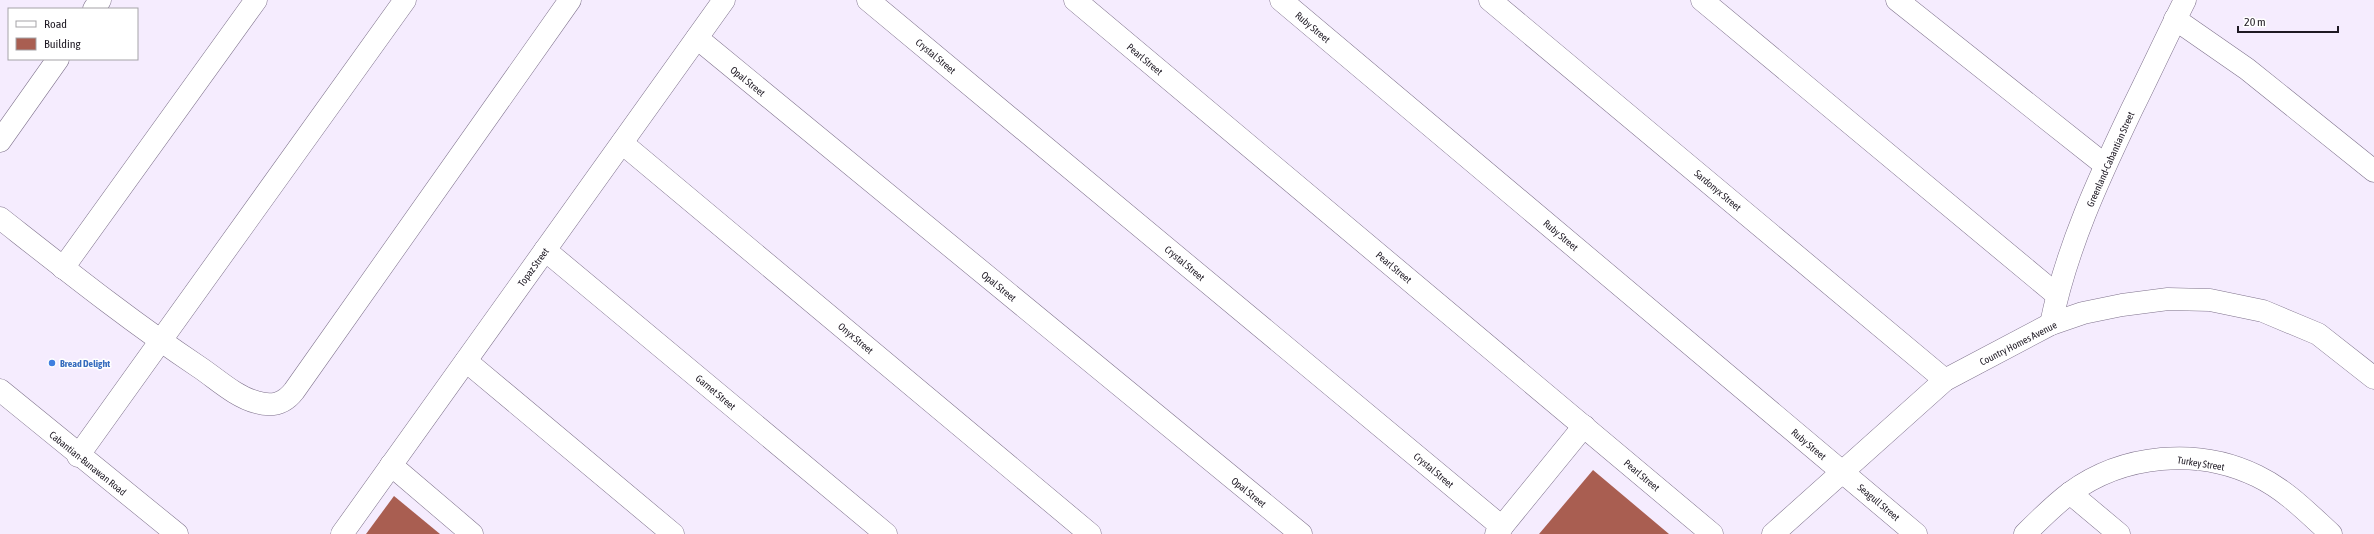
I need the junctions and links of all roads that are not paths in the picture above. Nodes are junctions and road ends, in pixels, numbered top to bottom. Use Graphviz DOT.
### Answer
graph roads {
  1 [pos="256,0"];
  2 [pos="405,0"];
  3 [pos="570,0"];
  4 [pos="724,0"];
  5 [pos="868,0"];
  6 [pos="1075,0"];
  7 [pos="1281,0"];
  8 [pos="1490,0"];
  9 [pos="1702,0"];
  10 [pos="1898,0"];
  11 [pos="2185,0"];
  12 [pos="2175,19"];
  13 [pos="697,38"];
  14 [pos="57,60"];
  15 [pos="0,141"];
  16 [pos="622,142"];
  17 [pos="2105,165"];
  18 [pos="2374,172"];
  19 [pos="0,218"];
  20 [pos="545,250"];
  21 [pos="63,268"];
  22 [pos="2057,295"];
  23 [pos="2050,324"];
  24 [pos="160,341"];
  25 [pos="466,361"];
  26 [pos="2374,378"];
  27 [pos="1945,380"];
  28 [pos="0,390"];
  29 [pos="1584,426"];
  30 [pos="78,456"];
  31 [pos="391,465"];
  32 [pos="1841,471"];
  33 [pos="2070,493"];
  34 [pos="1499,530"];
  35 [pos="178,534"];
  36 [pos="342,534"];
  37 [pos="472,534"];
  38 [pos="673,534"];
  39 [pos="886,534"];
  40 [pos="1090,534"];
  41 [pos="1301,534"];
  42 [pos="1712,534"];
  43 [pos="1773,534"];
  44 [pos="1916,534"];
  45 [pos="2025,534"];
  46 [pos="2119,534"];
  47 [pos="2331,534"];
  1 -- 21 [label="street"];
  2 -- 24 [label="street"];
  3 -- 24 [label="street"];
  4 -- 13 [label="street, Topaz Street"];
  5 -- 34 [label="street, Crystal Street"];
  6 -- 29 [label="street, Pearl Street"];
  7 -- 32 [label="street, Ruby Street"];
  8 -- 27 [label="street, Sardonyx Street"];
  9 -- 22 [label="street"];
  10 -- 17 [label="street"];
  11 -- 12 [label="street, Greenland-Cabantian Street"];
  12 -- 17 [label="street, Greenland-Cabantian Street"];
  12 -- 18 [label="street"];
  13 -- 16 [label="street, Topaz Street"];
  13 -- 41 [label="street, Opal Street"];
  14 -- 15 [label="street"];
  16 -- 20 [label="street, Topaz Street"];
  16 -- 40 [label="street, Onyx Street"];
  17 -- 22 [label="street, Greenland-Cabantian Street"];
  19 -- 21 [label="street"];
  20 -- 25 [label="street, Topaz Street"];
  20 -- 39 [label="street, Garnet Street"];
  21 -- 24 [label="street"];
  22 -- 23 [label="street, Greenland-Cabantian Street"];
  23 -- 26 [label="street, Country Homes Avenue"];
  23 -- 27 [label="street, Country Homes Avenue"];
  24 -- 30 [label="street"];
  25 -- 31 [label="street, Topaz Street"];
  25 -- 38 [label="street"];
  27 -- 32 [label="street, Country Homes Avenue"];
  28 -- 30 [label="street, Cabantian-Bunawan Road"];
  29 -- 34 [label="street"];
  29 -- 42 [label="street, Pearl Street"];
  30 -- 35 [label="street, Cabantian-Bunawan Road"];
  31 -- 36 [label="street, Topaz Street"];
  31 -- 37 [label="street"];
  32 -- 43 [label="street, Country Homes Avenue"];
  32 -- 44 [label="street, Seagull Street"];
  33 -- 45 [label="street, Turkey Street"];
  33 -- 46 [label="street"];
  33 -- 47 [label="street, Turkey Street"];
}
